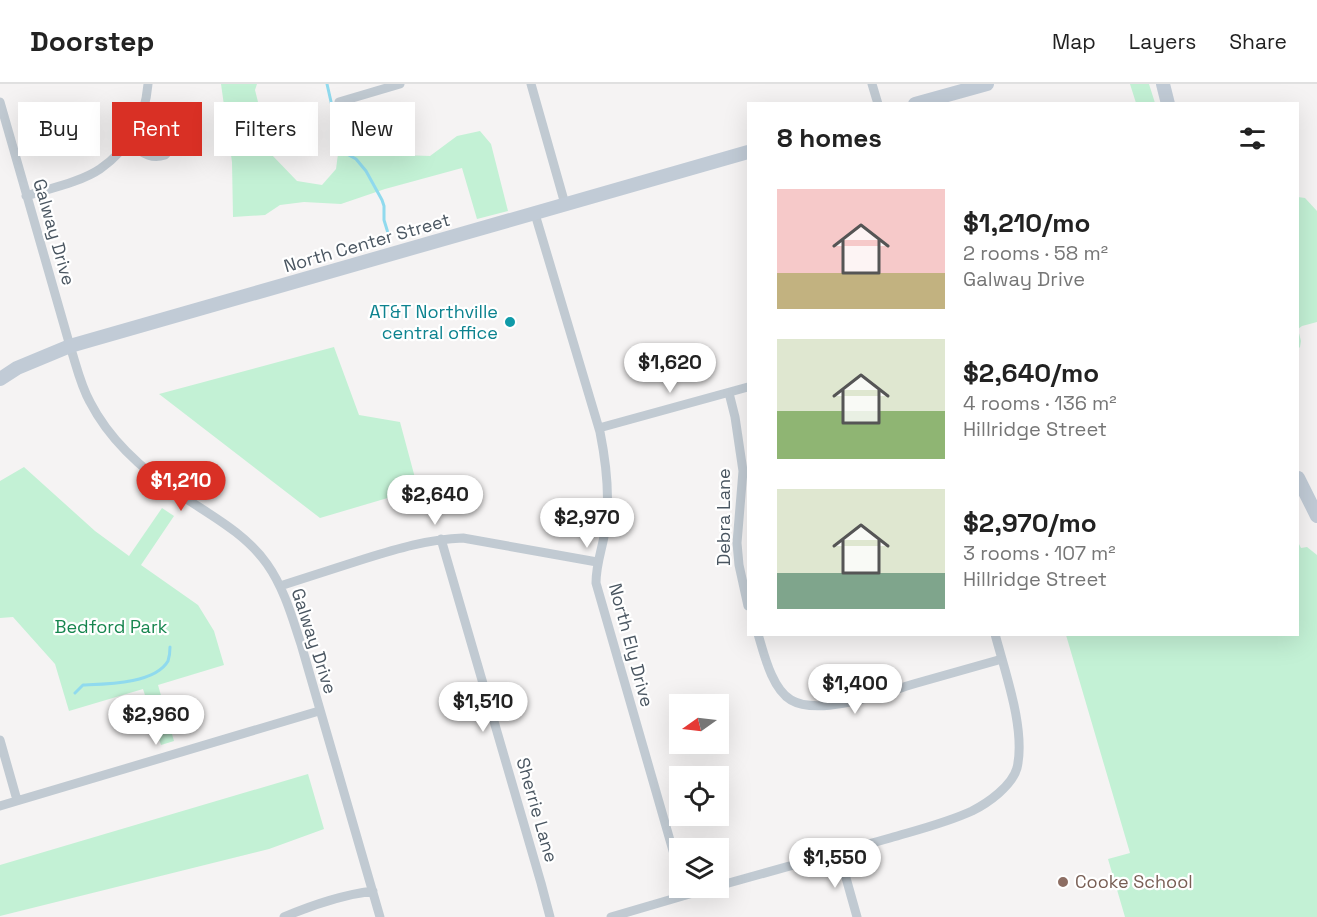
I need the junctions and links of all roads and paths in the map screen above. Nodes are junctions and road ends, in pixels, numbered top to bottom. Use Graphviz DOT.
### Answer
graph roads {
  1 [pos="148,84"];
  2 [pos="400,84"];
  3 [pos="531,84"];
  4 [pos="872,84"];
  5 [pos="987,84"];
  6 [pos="1162,84"];
  7 [pos="0,102"];
  8 [pos="146,102"];
  9 [pos="339,102"];
  10 [pos="877,102"];
  11 [pos="922,102"];
  12 [pos="1167,102"];
  13 [pos="747,152"];
  14 [pos="115,156"];
  15 [pos="26,196"];
  16 [pos="565,204"];
  17 [pos="535,214"];
  18 [pos="70,346"];
  19 [pos="0,379"];
  20 [pos="747,387"];
  21 [pos="729,393"];
  22 [pos="599,428"];
  23 [pos="1299,480"];
  24 [pos="1317,516"];
  25 [pos="441,539"];
  26 [pos="597,562"];
  27 [pos="280,586"];
  28 [pos="747,601"];
  29 [pos="759,636"];
  30 [pos="996,636"];
  31 [pos="1002,659"];
  32 [pos="319,711"];
  33 [pos="0,740"];
  34 [pos="2,748"];
  35 [pos="17,800"];
  36 [pos="0,806"];
  37 [pos="669,838"];
  38 [pos="838,853"];
  39 [pos="729,883"];
  40 [pos="373,891"];
  41 [pos="669,896"];
  42 [pos="284,917"];
  43 [pos="380,917"];
  44 [pos="550,917"];
  45 [pos="611,917"];
  46 [pos="857,917"];
  1 -- 8 [label="street"];
  2 -- 9 [label="street"];
  3 -- 16 [label="street"];
  4 -- 10 [label="street"];
  5 -- 11 [label="street"];
  6 -- 12 [label="street"];
  7 -- 15 [label="street, Galway Drive"];
  13 -- 16 [label="street, North Center Street"];
  14 -- 15 [label="street"];
  15 -- 18 [label="street, Galway Drive"];
  16 -- 17 [label="street, North Center Street"];
  17 -- 18 [label="street, North Center Street"];
  17 -- 22 [label="street, North Ely Drive"];
  18 -- 19 [label="street, North Center Street"];
  18 -- 27 [label="street, Galway Drive"];
  20 -- 21 [label="street"];
  21 -- 22 [label="street"];
  21 -- 28 [label="street, Debra Lane"];
  22 -- 26 [label="street, North Ely Drive"];
  23 -- 24 [label="street"];
  25 -- 26 [label="street"];
  25 -- 27 [label="street"];
  25 -- 44 [label="street, Sherrie Lane"];
  26 -- 37 [label="street, North Ely Drive"];
  27 -- 32 [label="street, Galway Drive"];
  29 -- 31 [label="street"];
  30 -- 31 [label="street"];
  31 -- 38 [label="street"];
  32 -- 35 [label="street"];
  32 -- 40 [label="street, Galway Drive"];
  33 -- 34 [label="street"];
  34 -- 35 [label="street"];
  35 -- 36 [label="street"];
  38 -- 39 [label="street"];
  38 -- 46 [label="street"];
  40 -- 42 [label="street"];
  40 -- 43 [label="street, Galway Drive"];
  41 -- 45 [label="street"];
}
